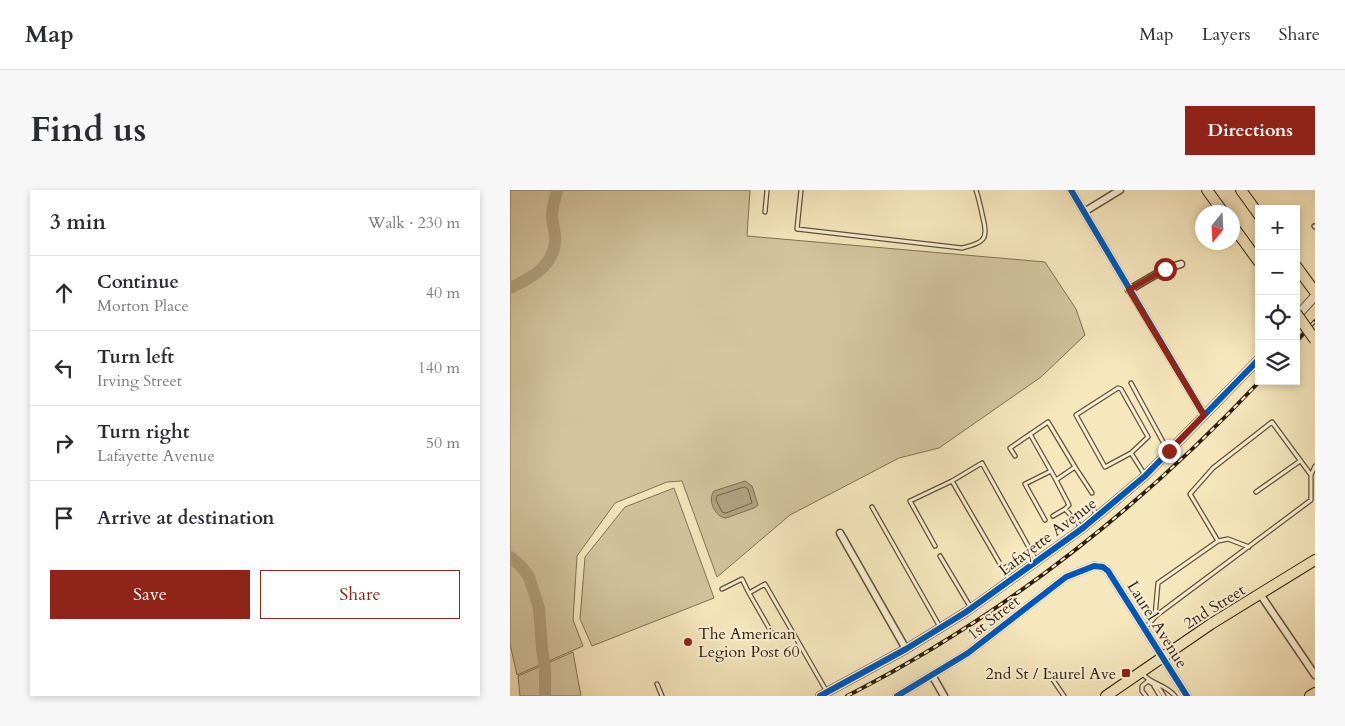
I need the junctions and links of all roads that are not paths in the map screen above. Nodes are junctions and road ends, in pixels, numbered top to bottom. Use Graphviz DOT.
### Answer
graph roads {
  1 [pos="767,190"];
  2 [pos="800,190"];
  3 [pos="976,190"];
  4 [pos="1071,190"];
  5 [pos="1120,190"];
  6 [pos="1207,190"];
  7 [pos="1241,190"];
  8 [pos="1219,205"];
  9 [pos="1255,209"];
  10 [pos="765,212"];
  11 [pos="1084,212"];
  12 [pos="1240,236"];
  13 [pos="1255,257"];
  14 [pos="1180,264"];
  15 [pos="1300,271"];
  16 [pos="1129,290"];
  17 [pos="1315,294"];
  18 [pos="1300,312"];
  19 [pos="1300,318"];
  20 [pos="1315,340"];
  21 [pos="1255,363"];
  22 [pos="1131,383"];
  23 [pos="1204,415"];
  24 [pos="1030,434"];
  25 [pos="1169,451"];
  26 [pos="1131,453"];
  27 [pos="1015,456"];
  28 [pos="1300,461"];
  29 [pos="1315,466"];
  30 [pos="1075,467"];
  31 [pos="1051,471"];
  32 [pos="1145,476"];
  33 [pos="1311,476"];
  34 [pos="1056,480"];
  35 [pos="952,481"];
  36 [pos="1256,492"];
  37 [pos="1092,493"];
  38 [pos="1090,504"];
  39 [pos="872,507"];
  40 [pos="1065,509"];
  41 [pos="1053,516"];
  42 [pos="1098,516"];
  43 [pos="1045,520"];
  44 [pos="1083,528"];
  45 [pos="840,533"];
  46 [pos="1218,542"];
  47 [pos="934,546"];
  48 [pos="1249,547"];
  49 [pos="1031,551"];
  50 [pos="940,556"];
  51 [pos="1315,560"];
  52 [pos="1037,562"];
  53 [pos="1105,568"];
  54 [pos="1003,569"];
  55 [pos="1010,581"];
  56 [pos="722,590"];
  57 [pos="749,593"];
  58 [pos="1260,594"];
  59 [pos="971,608"];
  60 [pos="1155,616"];
  61 [pos="941,628"];
  62 [pos="1144,629"];
  63 [pos="773,635"];
  64 [pos="906,649"];
  65 [pos="1162,657"];
  66 [pos="1142,672"];
  67 [pos="1049,674"];
  68 [pos="932,675"];
  69 [pos="1315,675"];
  70 [pos="1148,681"];
  71 [pos="657,684"];
  72 [pos="1154,685"];
  73 [pos="1315,693"];
  74 [pos="824,694"];
  75 [pos="662,696"];
  76 [pos="897,696"];
  77 [pos="944,696"];
  78 [pos="1064,696"];
  79 [pos="1106,696"];
  80 [pos="1146,696"];
  81 [pos="1164,696"];
  82 [pos="1175,696"];
  83 [pos="1187,696"];
  84 [pos="1310,696"];
  1 -- 10 [label="lane"];
  2 -- 3 [label="lane"];
  4 -- 11 [label="street"];
  5 -- 11 [label="street"];
  6 -- 8 [label="main road"];
  7 -- 9 [label="main road"];
  11 -- 16 [label="street"];
  12 -- 13 [label="main road"];
  14 -- 16 [label="street"];
  15 -- 17 [label="main road"];
  16 -- 23 [label="street"];
  17 -- 18 [label="street"];
  19 -- 20 [label="main road, bridge"];
  21 -- 23 [label="street, Lafayette Avenue"];
  22 -- 25 [label="lane"];
  23 -- 25 [label="street, Lafayette Avenue"];
  24 -- 27 [label="lane"];
  24 -- 30 [label="lane"];
  24 -- 31 [label="lane"];
  25 -- 32 [label="street, Lafayette Avenue"];
  26 -- 26 [label="lane"];
  26 -- 32 [label="lane"];
  28 -- 33 [label="lane"];
  28 -- 36 [label="lane"];
  28 -- 46 [label="lane"];
  29 -- 33 [label="lane"];
  30 -- 34 [label="lane"];
  30 -- 37 [label="lane"];
  31 -- 34 [label="lane"];
  31 -- 43 [label="lane"];
  32 -- 42 [label="street, Lafayette Avenue"];
  33 -- 48 [label="lane"];
  34 -- 40 [label="lane"];
  35 -- 47 [label="lane"];
  35 -- 49 [label="lane"];
  35 -- 54 [label="lane"];
  38 -- 42 [label="lane"];
  39 -- 61 [label="lane"];
  40 -- 41 [label="lane"];
  40 -- 44 [label="lane"];
  42 -- 44 [label="street, Lafayette Avenue"];
  44 -- 52 [label="street, Lafayette Avenue"];
  45 -- 64 [label="street"];
  46 -- 48 [label="lane"];
  46 -- 60 [label="lane"];
  48 -- 60 [label="lane"];
  49 -- 52 [label="lane"];
  49 -- 54 [label="lane"];
  50 -- 59 [label="lane"];
  51 -- 58 [label="main road, 2nd Street"];
  52 -- 55 [label="street, Lafayette Avenue"];
  53 -- 62 [label="street, Laurel Avenue"];
  53 -- 68 [label="street, 1st Street"];
  54 -- 55 [label="lane"];
  55 -- 59 [label="street, Lafayette Avenue"];
  56 -- 57 [label="lane"];
  57 -- 63 [label="lane"];
  57 -- 74 [label="lane"];
  58 -- 65 [label="main road, 2nd Street"];
  58 -- 69 [label="street"];
  59 -- 61 [label="street, Lafayette Avenue"];
  60 -- 62 [label="lane"];
  61 -- 64 [label="street, Lafayette Avenue"];
  62 -- 65 [label="street, Laurel Avenue"];
  64 -- 74 [label="street, Lafayette Avenue"];
  65 -- 66 [label="main road, 2nd Street"];
  65 -- 83 [label="street, Laurel Avenue"];
  66 -- 70 [label="lane"];
  66 -- 79 [label="main road, 2nd Street"];
  67 -- 78 [label="lane"];
  68 -- 76 [label="street, 1st Street"];
  68 -- 77 [label="street"];
  70 -- 72 [label="lane"];
  70 -- 80 [label="lane"];
  70 -- 82 [label="lane"];
  71 -- 75 [label="lane"];
  72 -- 81 [label="lane"];
  72 -- 81 [label="lane"];
  73 -- 84 [label="main road"];
}
